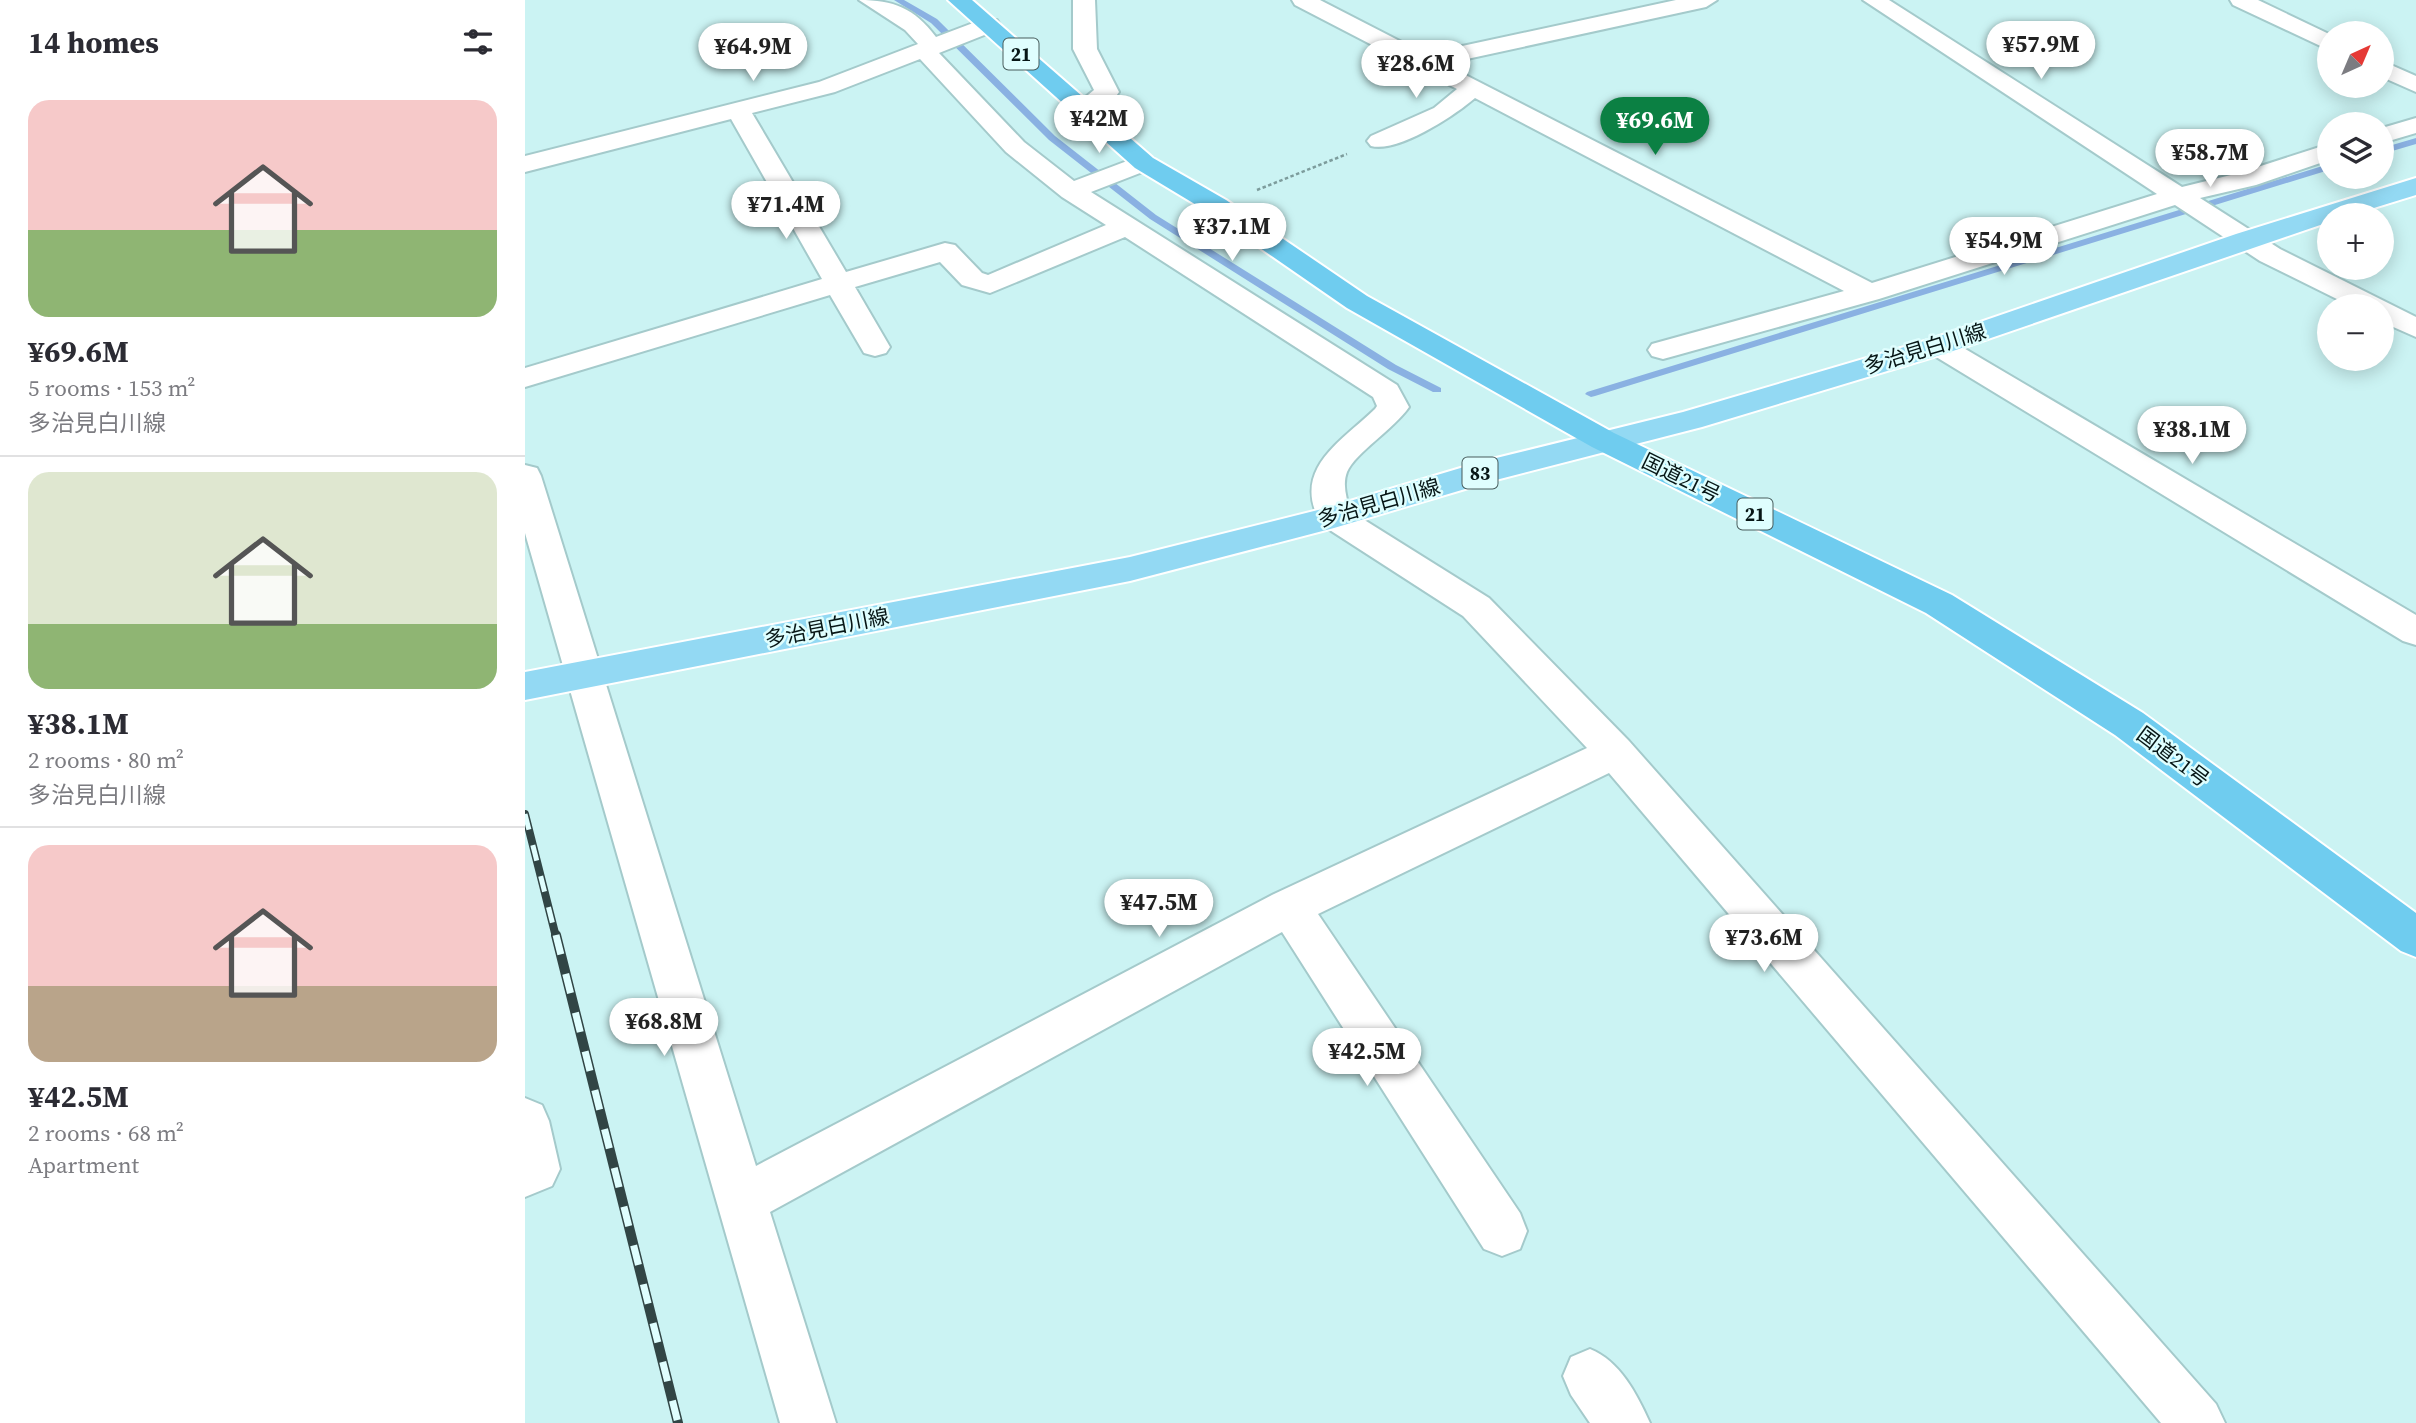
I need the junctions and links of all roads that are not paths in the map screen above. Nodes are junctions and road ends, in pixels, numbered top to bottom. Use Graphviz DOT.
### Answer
graph roads {
  1 [pos="870,0"];
  2 [pos="959,0"];
  3 [pos="1084,0"];
  4 [pos="1303,0"];
  5 [pos="1706,0"];
  6 [pos="1874,0"];
  7 [pos="2241,0"];
  8 [pos="989,25"];
  9 [pos="2317,37"];
  10 [pos="928,49"];
  11 [pos="1420,62"];
  12 [pos="2394,74"];
  13 [pos="2416,85"];
  14 [pos="1471,89"];
  15 [pos="1083,108"];
  16 [pos="738,110"];
  17 [pos="2416,125"];
  18 [pos="2394,132"];
  19 [pos="1380,141"];
  20 [pos="2317,156"];
  21 [pos="1144,163"];
  22 [pos="525,164"];
  23 [pos="2416,186"];
  24 [pos="1071,191"];
  25 [pos="2179,198"];
  26 [pos="1126,227"];
  27 [pos="2246,240"];
  28 [pos="838,284"];
  29 [pos="1869,293"];
  30 [pos="2350,294"];
  31 [pos="2394,317"];
  32 [pos="2416,328"];
  33 [pos="1940,346"];
  34 [pos="875,347"];
  35 [pos="1663,350"];
  36 [pos="525,379"];
  37 [pos="1603,440"];
  38 [pos="525,476"];
  39 [pos="1334,517"];
  40 [pos="2416,632"];
  41 [pos="584,672"];
  42 [pos="525,686"];
  43 [pos="1615,751"];
  44 [pos="1289,907"];
  45 [pos="2416,938"];
  46 [pos="525,1121"];
  47 [pos="525,1173"];
  48 [pos="741,1200"];
  49 [pos="1502,1231"];
  50 [pos="1591,1376"];
  51 [pos="808,1423"];
  52 [pos="1622,1423"];
  53 [pos="2197,1423"];
  1 -- 10 [label="street"];
  2 -- 8 [label="highway, 国道21号 / 21"];
  3 -- 15 [label="street"];
  4 -- 11 [label="street"];
  5 -- 11 [label="street"];
  6 -- 25 [label="street"];
  7 -- 9 [label="street"];
  8 -- 10 [label="street"];
  8 -- 15 [label="highway, 国道21号 / 21"];
  10 -- 16 [label="street"];
  10 -- 24 [label="street"];
  11 -- 14 [label="street"];
  12 -- 13 [label="street"];
  14 -- 19 [label="street"];
  14 -- 29 [label="street"];
  15 -- 21 [label="highway, 国道21号 / 21"];
  16 -- 22 [label="street"];
  16 -- 28 [label="street"];
  17 -- 18 [label="street"];
  20 -- 25 [label="street"];
  21 -- 24 [label="street"];
  21 -- 37 [label="highway, 国道21号 / 21"];
  23 -- 27 [label="main road, 多治見白川線 / 83"];
  24 -- 26 [label="street"];
  25 -- 27 [label="street"];
  25 -- 29 [label="street"];
  26 -- 28 [label="street"];
  26 -- 39 [label="street"];
  27 -- 30 [label="street"];
  27 -- 33 [label="main road, 多治見白川線 / 83"];
  28 -- 34 [label="street"];
  28 -- 36 [label="street"];
  29 -- 35 [label="street"];
  31 -- 32 [label="street"];
  33 -- 37 [label="main road, 多治見白川線 / 83"];
  33 -- 40 [label="street"];
  37 -- 39 [label="main road, 多治見白川線 / 83"];
  37 -- 45 [label="highway, 国道21号 / 21"];
  38 -- 41 [label="street"];
  39 -- 41 [label="main road, 多治見白川線 / 83"];
  39 -- 43 [label="street"];
  41 -- 42 [label="main road, 多治見白川線 / 83"];
  41 -- 48 [label="street"];
  43 -- 44 [label="street"];
  43 -- 53 [label="street"];
  44 -- 48 [label="street"];
  44 -- 49 [label="street"];
  46 -- 47 [label="street"];
  48 -- 51 [label="street"];
  50 -- 52 [label="street"];
}
